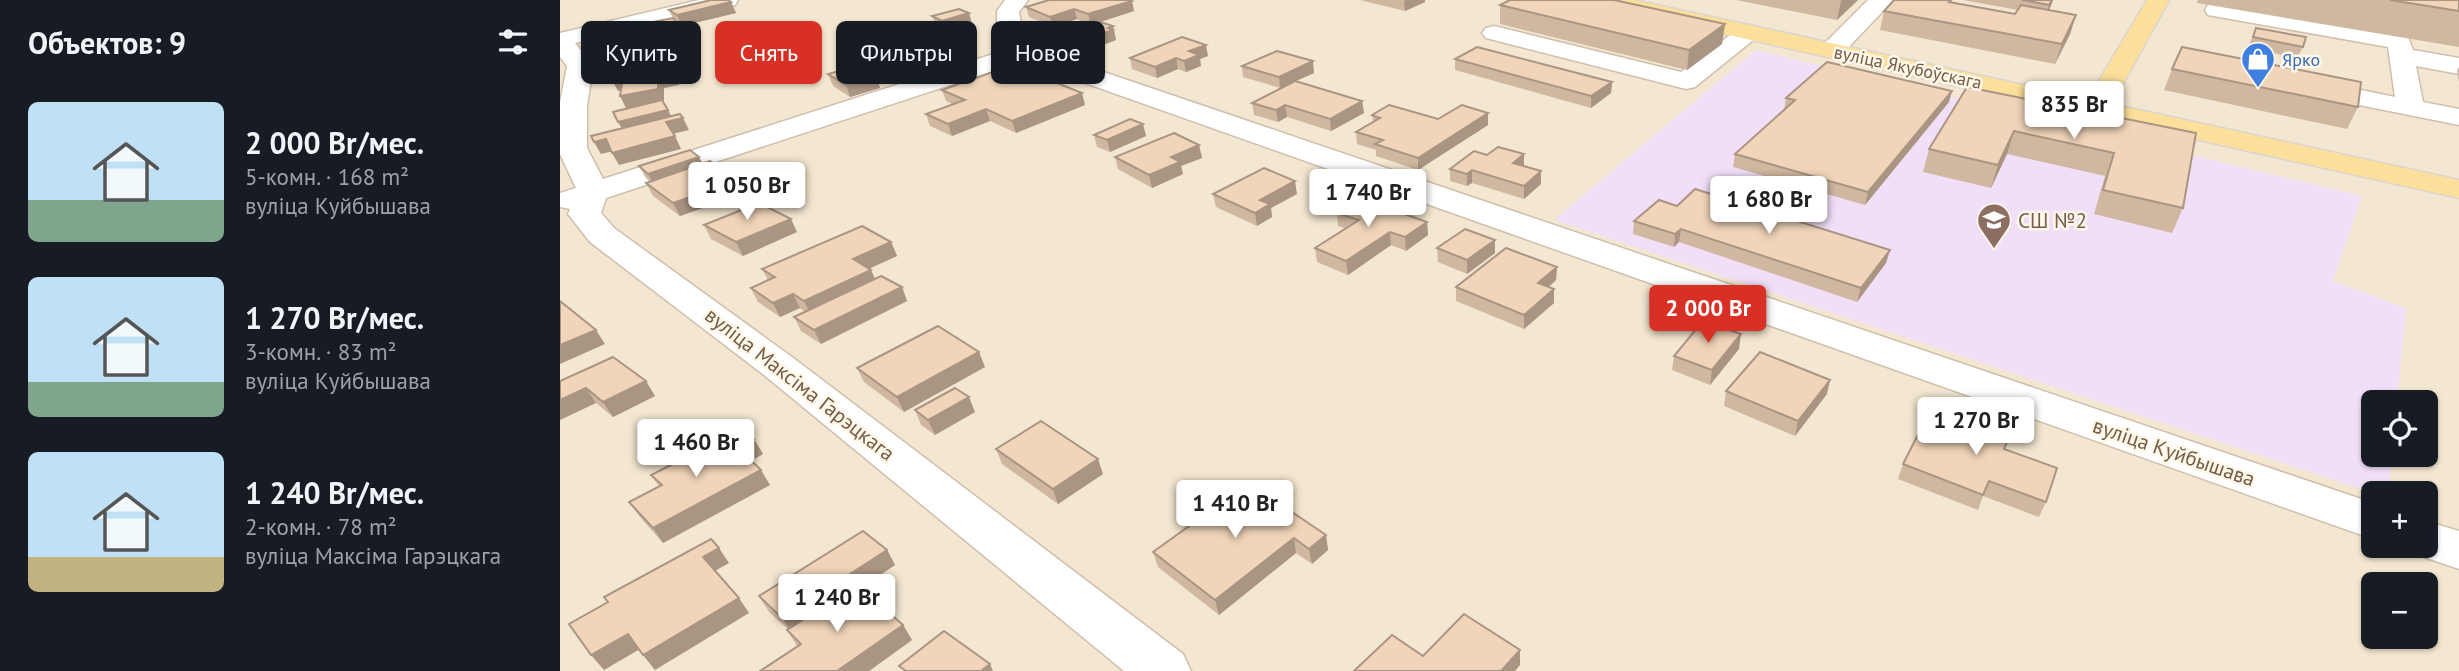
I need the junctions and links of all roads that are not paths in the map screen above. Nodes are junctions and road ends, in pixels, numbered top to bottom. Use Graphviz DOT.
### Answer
graph roads {
  1 [pos="727,0"];
  2 [pos="1017,0"];
  3 [pos="1603,0"];
  4 [pos="1884,0"];
  5 [pos="2158,0"];
  6 [pos="1632,3"];
  7 [pos="2216,10"];
  8 [pos="1968,15"];
  9 [pos="1009,21"];
  10 [pos="1749,32"];
  11 [pos="1494,33"];
  12 [pos="560,40"];
  13 [pos="1832,50"];
  14 [pos="2400,56"];
  15 [pos="991,64"];
  16 [pos="2459,66"];
  17 [pos="1105,82"];
  18 [pos="2281,82"];
  19 [pos="2096,108"];
  20 [pos="2412,108"];
  21 [pos="2459,117"];
  22 [pos="2459,189"];
  23 [pos="577,197"];
  24 [pos="2361,516"];
  25 [pos="2438,543"];
  26 [pos="2459,550"];
  27 [pos="1164,671"];
  1 -- 12 [label="street"];
  2 -- 9 [label="street"];
  3 -- 6 [label="main road, вуліца Якубоўскага"];
  4 -- 8 [label="street"];
  4 -- 13 [label="street"];
  5 -- 19 [label="main road"];
  6 -- 10 [label="main road, вуліца Якубоўскага"];
  7 -- 14 [label="street"];
  10 -- 11 [label="street"];
  10 -- 13 [label="main road, вуліца Якубоўскага"];
  12 -- 23 [label="street"];
  13 -- 19 [label="main road, вуліца Якубоўскага"];
  14 -- 16 [label="street"];
  14 -- 20 [label="street"];
  15 -- 23 [label="street"];
  17 -- 24 [label="street, вуліца Куйбышава"];
  18 -- 20 [label="street"];
  19 -- 22 [label="main road, вуліца Якубоўскага"];
  20 -- 21 [label="street"];
  23 -- 27 [label="street, вуліца Максіма Гарэцкага"];
  25 -- 26 [label="street"];
}
